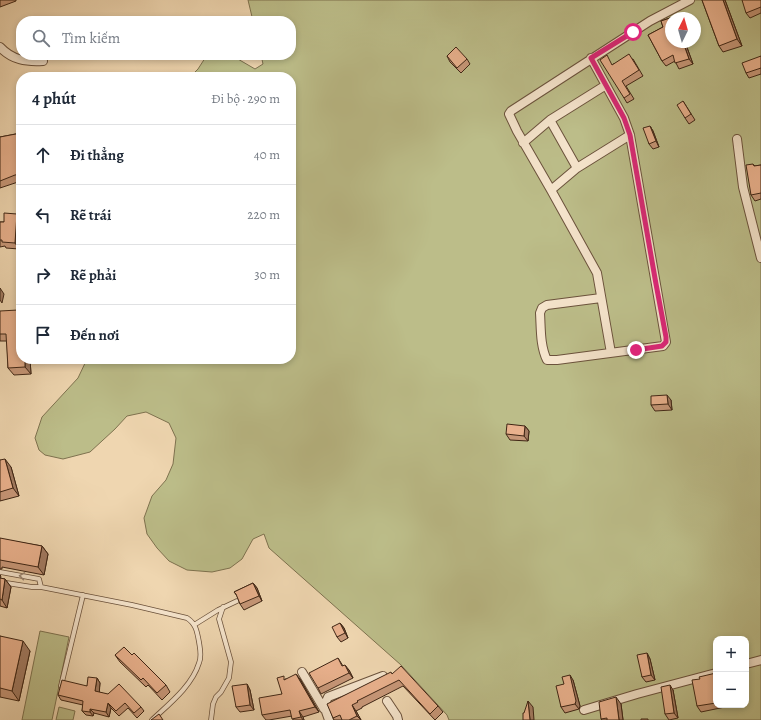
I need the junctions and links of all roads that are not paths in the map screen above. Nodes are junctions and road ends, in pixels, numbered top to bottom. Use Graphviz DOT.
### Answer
graph roads {
  1 [pos="690,0"];
  2 [pos="0,47"];
  3 [pos="591,58"];
  4 [pos="16,59"];
  5 [pos="21,60"];
  6 [pos="43,61"];
  7 [pos="606,85"];
  8 [pos="550,120"];
  9 [pos="630,135"];
  10 [pos="737,139"];
  11 [pos="523,143"];
  12 [pos="577,168"];
  13 [pos="551,190"];
  14 [pos="761,258"];
  15 [pos="601,298"];
  16 [pos="611,353"];
  17 [pos="0,572"];
  18 [pos="0,582"];
  19 [pos="41,587"];
  20 [pos="83,595"];
  21 [pos="237,601"];
  22 [pos="223,608"];
  23 [pos="194,625"];
  24 [pos="761,660"];
  25 [pos="749,663"];
  26 [pos="302,672"];
  27 [pos="713,674"];
  28 [pos="383,676"];
  29 [pos="60,692"];
  30 [pos="387,701"];
  31 [pos="324,709"];
  32 [pos="584,710"];
  33 [pos="152,720"];
  34 [pos="211,720"];
  35 [pos="329,720"];
  36 [pos="398,720"];
  1 -- 3 [label="street"];
  2 -- 4 [label="street"];
  3 -- 7 [label="street"];
  3 -- 11 [label="street"];
  5 -- 6 [label="street"];
  7 -- 8 [label="street"];
  7 -- 9 [label="street"];
  8 -- 11 [label="street"];
  8 -- 12 [label="street"];
  9 -- 12 [label="street"];
  9 -- 16 [label="street"];
  10 -- 14 [label="street"];
  11 -- 13 [label="street"];
  12 -- 13 [label="street"];
  13 -- 15 [label="street"];
  15 -- 16 [label="street"];
  15 -- 16 [label="street"];
  19 -- 17 [label="lane, one-way"];
  18 -- 19 [label="lane"];
  19 -- 20 [label="lane"];
  20 -- 23 [label="lane"];
  20 -- 29 [label="lane"];
  21 -- 22 [label="lane"];
  22 -- 23 [label="lane"];
  22 -- 34 [label="lane"];
  23 -- 33 [label="lane"];
  24 -- 25 [label="street"];
  26 -- 31 [label="street"];
  27 -- 32 [label="street"];
  28 -- 31 [label="street"];
  30 -- 36 [label="street"];
  31 -- 35 [label="street"];
}
